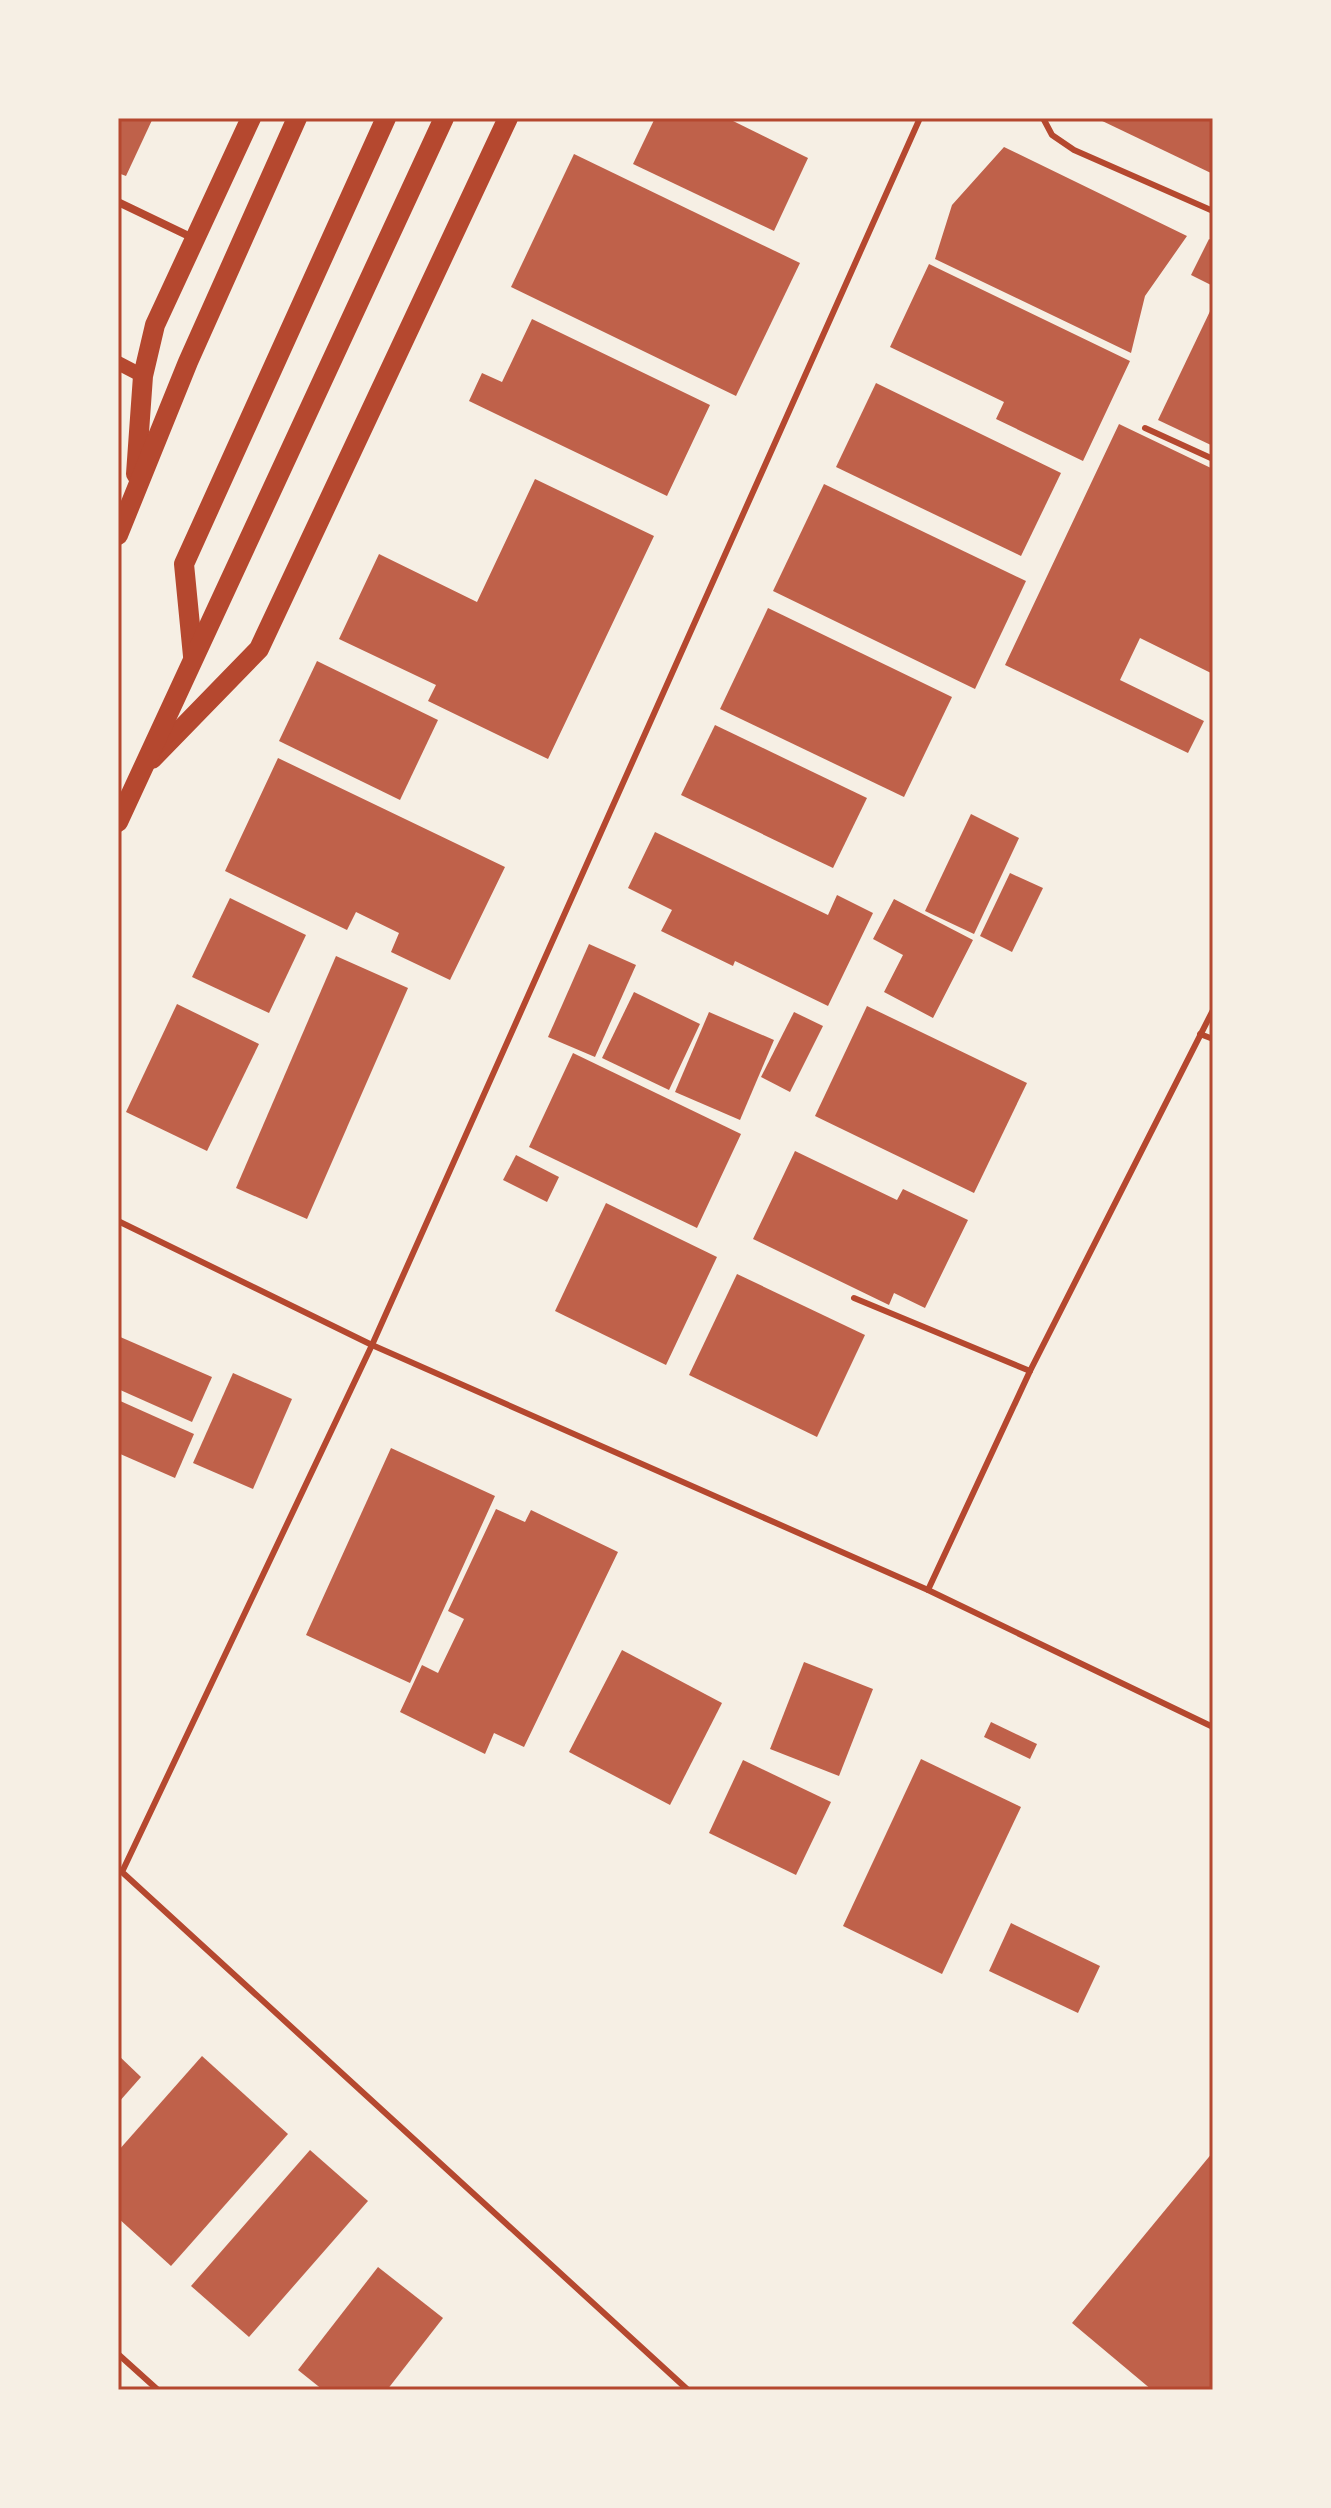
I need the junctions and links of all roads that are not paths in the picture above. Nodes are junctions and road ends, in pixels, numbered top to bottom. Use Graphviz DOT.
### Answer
graph roads {
  1 [pos="251,118"];
  2 [pos="297,118"];
  3 [pos="386,118"];
  4 [pos="444,118"];
  5 [pos="508,118"];
  6 [pos="920,118"];
  7 [pos="1043,118"];
  8 [pos="118,202"];
  9 [pos="1213,211"];
  10 [pos="195,239"];
  11 [pos="118,363"];
  12 [pos="143,376"];
  13 [pos="1145,428"];
  14 [pos="1213,459"];
  15 [pos="134,494"];
  16 [pos="118,535"];
  17 [pos="193,656"];
  18 [pos="143,768"];
  19 [pos="118,822"];
  20 [pos="1213,1010"];
  21 [pos="1200,1034"];
  22 [pos="1213,1039"];
  23 [pos="118,1221"];
  24 [pos="854,1298"];
  25 [pos="372,1345"];
  26 [pos="1030,1371"];
  27 [pos="928,1590"];
  28 [pos="1213,1727"];
  29 [pos="118,2354"];
  30 [pos="158,2390"];
  31 [pos="688,2390"];
  1 -- 10 [label="main road"];
  2 -- 15 [label="main road"];
  3 -- 17 [label="main road"];
  4 -- 17 [label="main road"];
  5 -- 18 [label="main road"];
  6 -- 25 [label="lane"];
  7 -- 9 [label="lane"];
  8 -- 10 [label="street"];
  10 -- 12 [label="main road"];
  11 -- 12 [label="street"];
  12 -- 15 [label="main road"];
  13 -- 14 [label="lane"];
  15 -- 16 [label="main road"];
  17 -- 18 [label="main road"];
  18 -- 19 [label="main road"];
  20 -- 21 [label="lane"];
  21 -- 22 [label="lane"];
  21 -- 26 [label="lane"];
  23 -- 25 [label="lane"];
  24 -- 26 [label="lane"];
  25 -- 27 [label="lane"];
  25 -- 31 [label="lane"];
  26 -- 27 [label="lane"];
  27 -- 28 [label="lane"];
  29 -- 30 [label="lane"];
}
